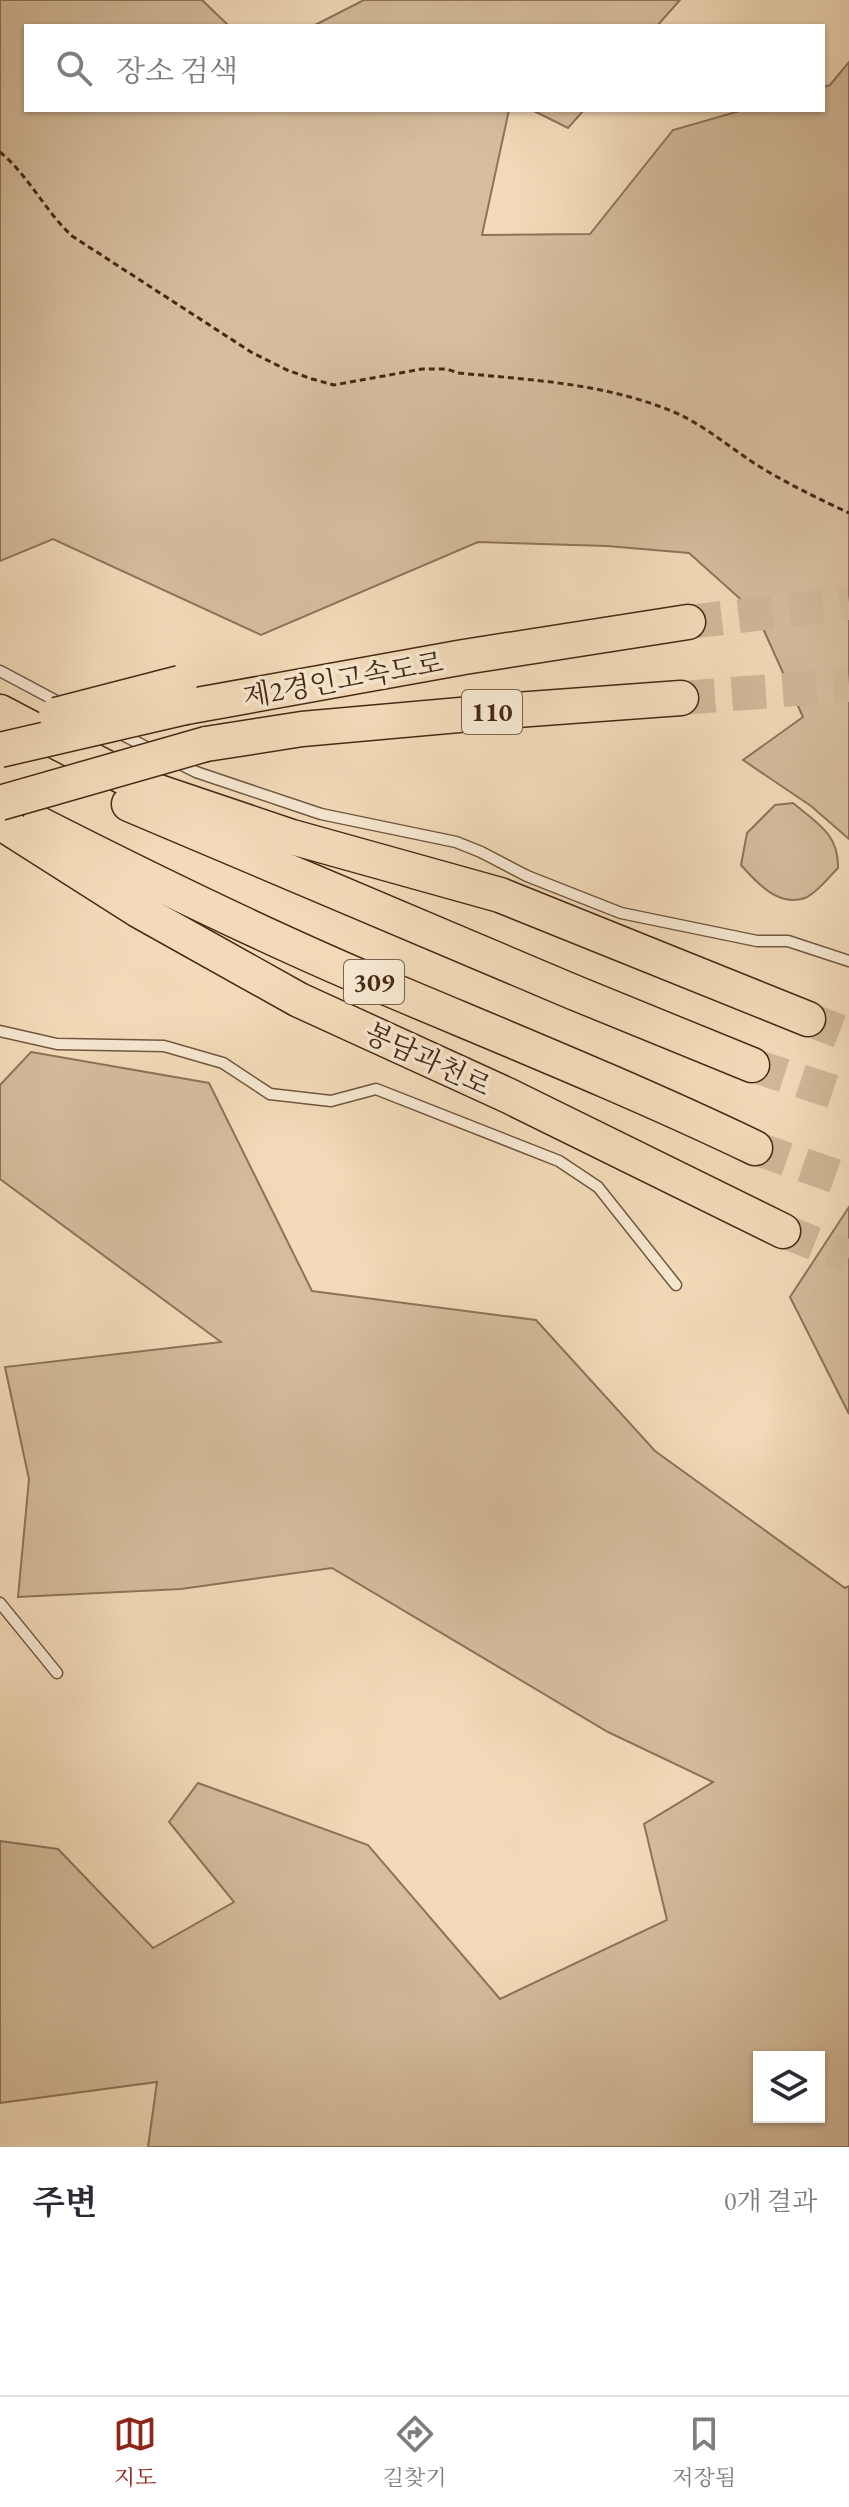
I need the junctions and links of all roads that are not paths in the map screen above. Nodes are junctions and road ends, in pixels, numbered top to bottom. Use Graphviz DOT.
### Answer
graph roads {
  1 [pos="688,622"];
  2 [pos="0,671"];
  3 [pos="183,695"];
  4 [pos="681,698"];
  5 [pos="0,712"];
  6 [pos="0,733"];
  7 [pos="206,744"];
  8 [pos="0,750"];
  9 [pos="0,790"];
  10 [pos="0,803"];
  11 [pos="0,822"];
  12 [pos="849,961"];
  13 [pos="808,1019"];
  14 [pos="0,1031"];
  15 [pos="752,1065"];
  16 [pos="755,1148"];
  17 [pos="783,1231"];
  18 [pos="676,1285"];
  19 [pos="0,1603"];
  20 [pos="57,1673"];
  1 -- 3 [label="highway, 제2경인고속도로 / 110"];
  2 -- 12 [label="lane"];
  3 -- 6 [label="highway, bridge"];
  3 -- 8 [label="highway, 제2경인고속도로 / 110, bridge"];
  4 -- 7 [label="highway, 제2경인고속도로 / 110"];
  5 -- 13 [label="highway"];
  6 -- 15 [label="highway, 309"];
  7 -- 9 [label="highway, 제2경인고속도로 / 110, bridge"];
  7 -- 10 [label="highway, bridge"];
  10 -- 16 [label="highway, 봉담과천로 / 309"];
  11 -- 17 [label="highway, 봉담과천로"];
  14 -- 18 [label="lane"];
  19 -- 20 [label="lane"];
}
